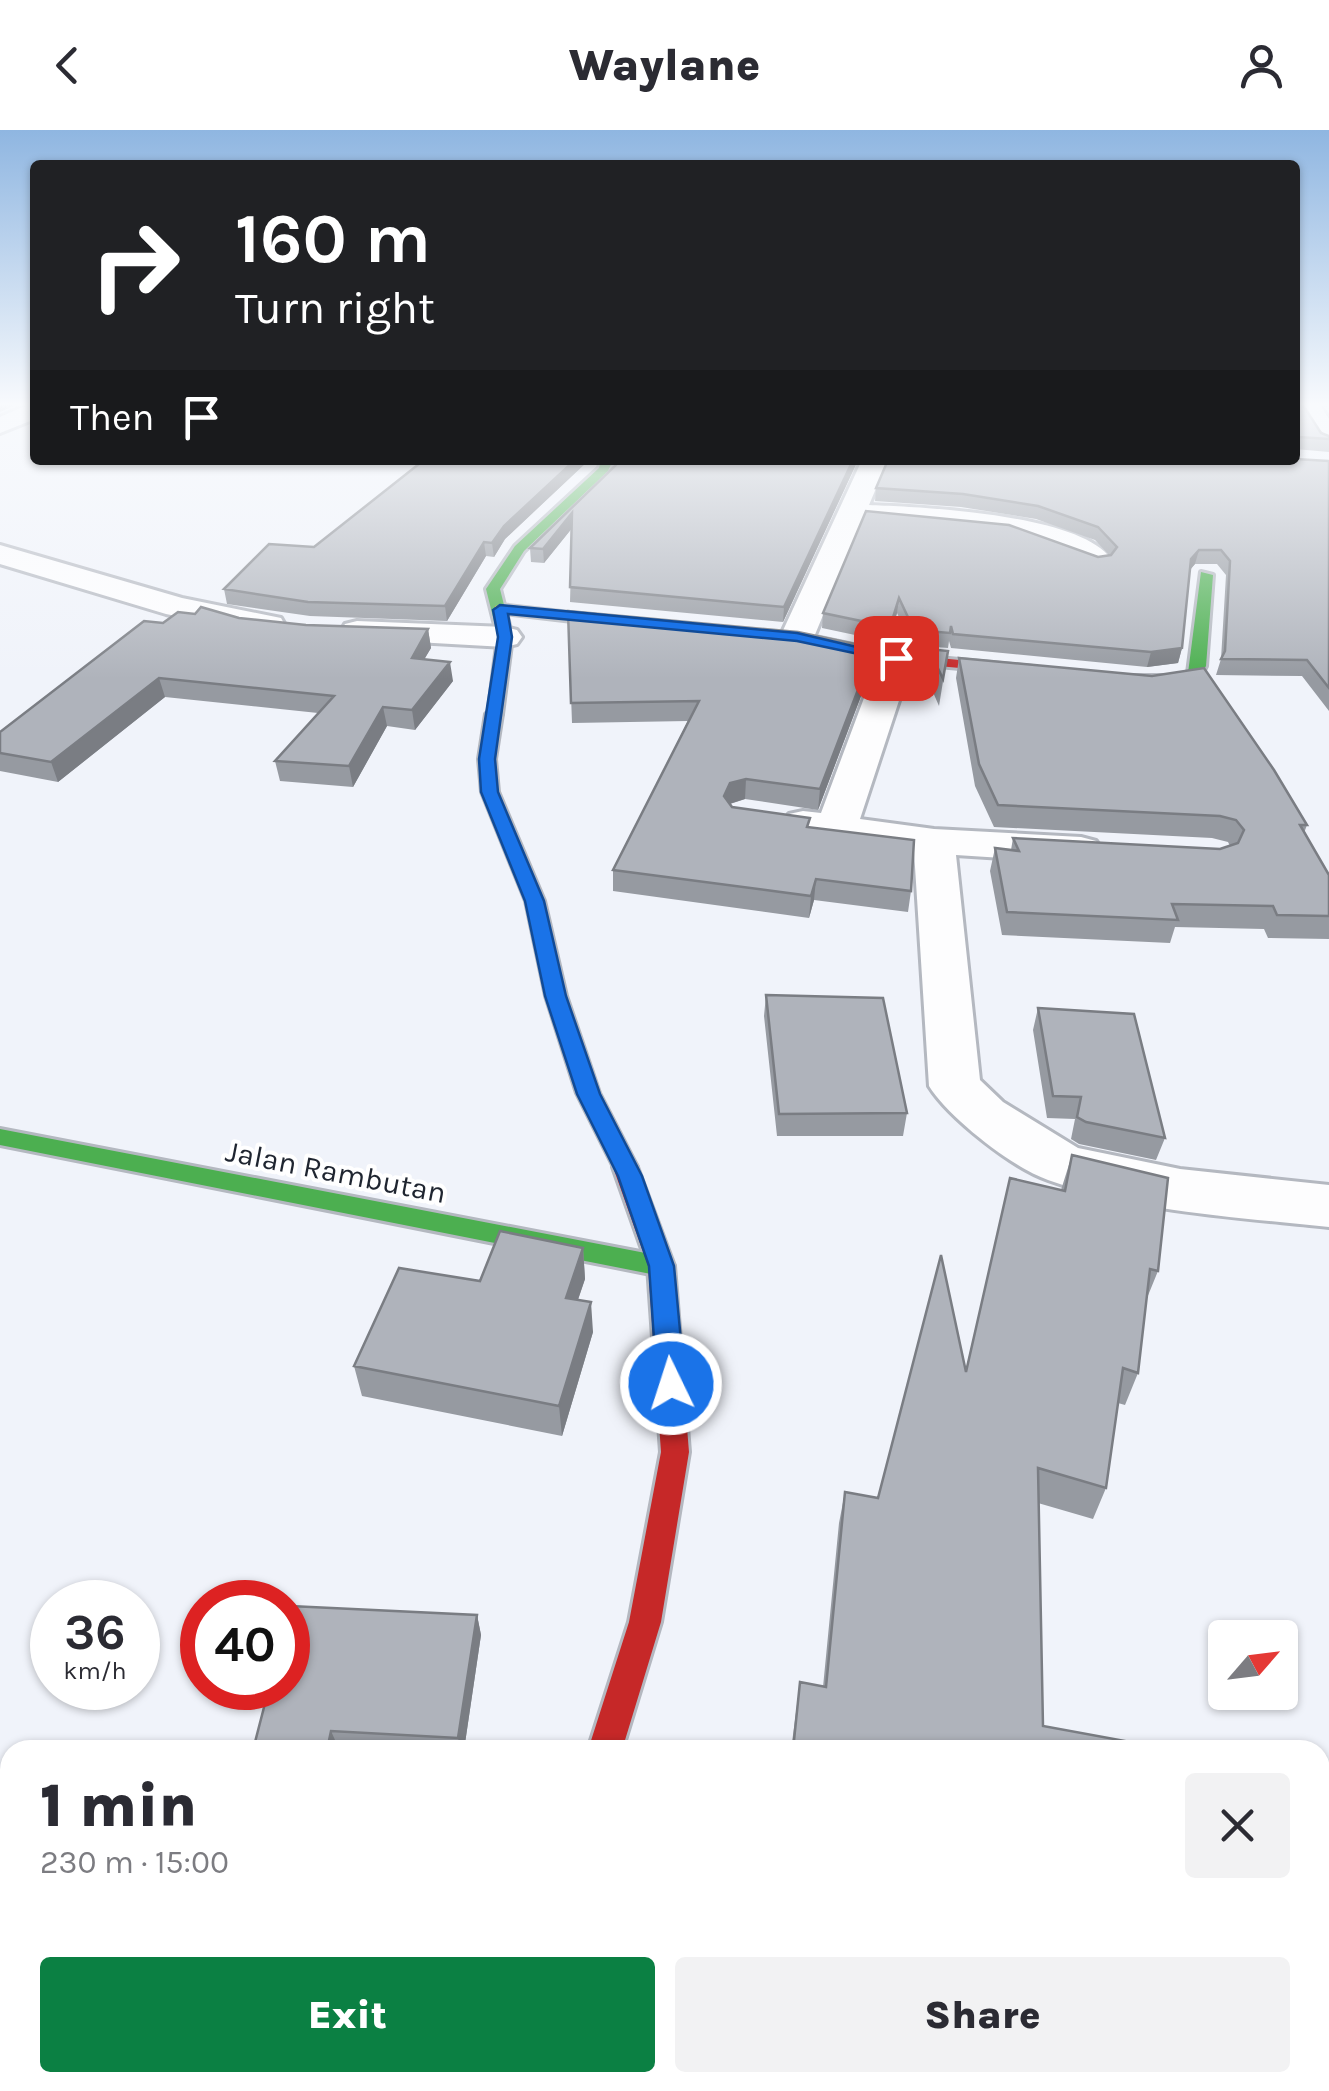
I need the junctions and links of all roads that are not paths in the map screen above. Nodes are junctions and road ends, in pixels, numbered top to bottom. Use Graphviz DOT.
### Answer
graph roads {
  1 [pos="575,497"];
  2 [pos="857,497"];
  3 [pos="850,512"];
  4 [pos="0,554"];
  5 [pos="1096,559"];
  6 [pos="1206,575"];
  7 [pos="502,623"];
  8 [pos="294,628"];
  9 [pos="671,628"];
  10 [pos="330,630"];
  11 [pos="788,636"];
  12 [pos="896,658"];
  13 [pos="1051,673"];
  14 [pos="1108,678"];
  15 [pos="764,818"];
  16 [pos="836,828"];
  17 [pos="934,842"];
  18 [pos="1121,852"];
  19 [pos="0,1137"];
  20 [pos="1329,1206"];
  21 [pos="661,1266"];
  22 [pos="608,1740"];
  1 -- 7 [label="street"];
  2 -- 3 [label="street"];
  3 -- 5 [label="street"];
  3 -- 11 [label="street"];
  4 -- 8 [label="street"];
  6 -- 14 [label="street"];
  7 -- 9 [label="street"];
  7 -- 10 [label="street"];
  7 -- 21 [label="street"];
  11 -- 12 [label="street"];
  12 -- 13 [label="street"];
  12 -- 16 [label="street"];
  15 -- 16 [label="street"];
  16 -- 17 [label="street"];
  17 -- 18 [label="street"];
  17 -- 20 [label="street"];
  19 -- 21 [label="street, Jalan Rambutan"];
  21 -- 22 [label="street"];
}
